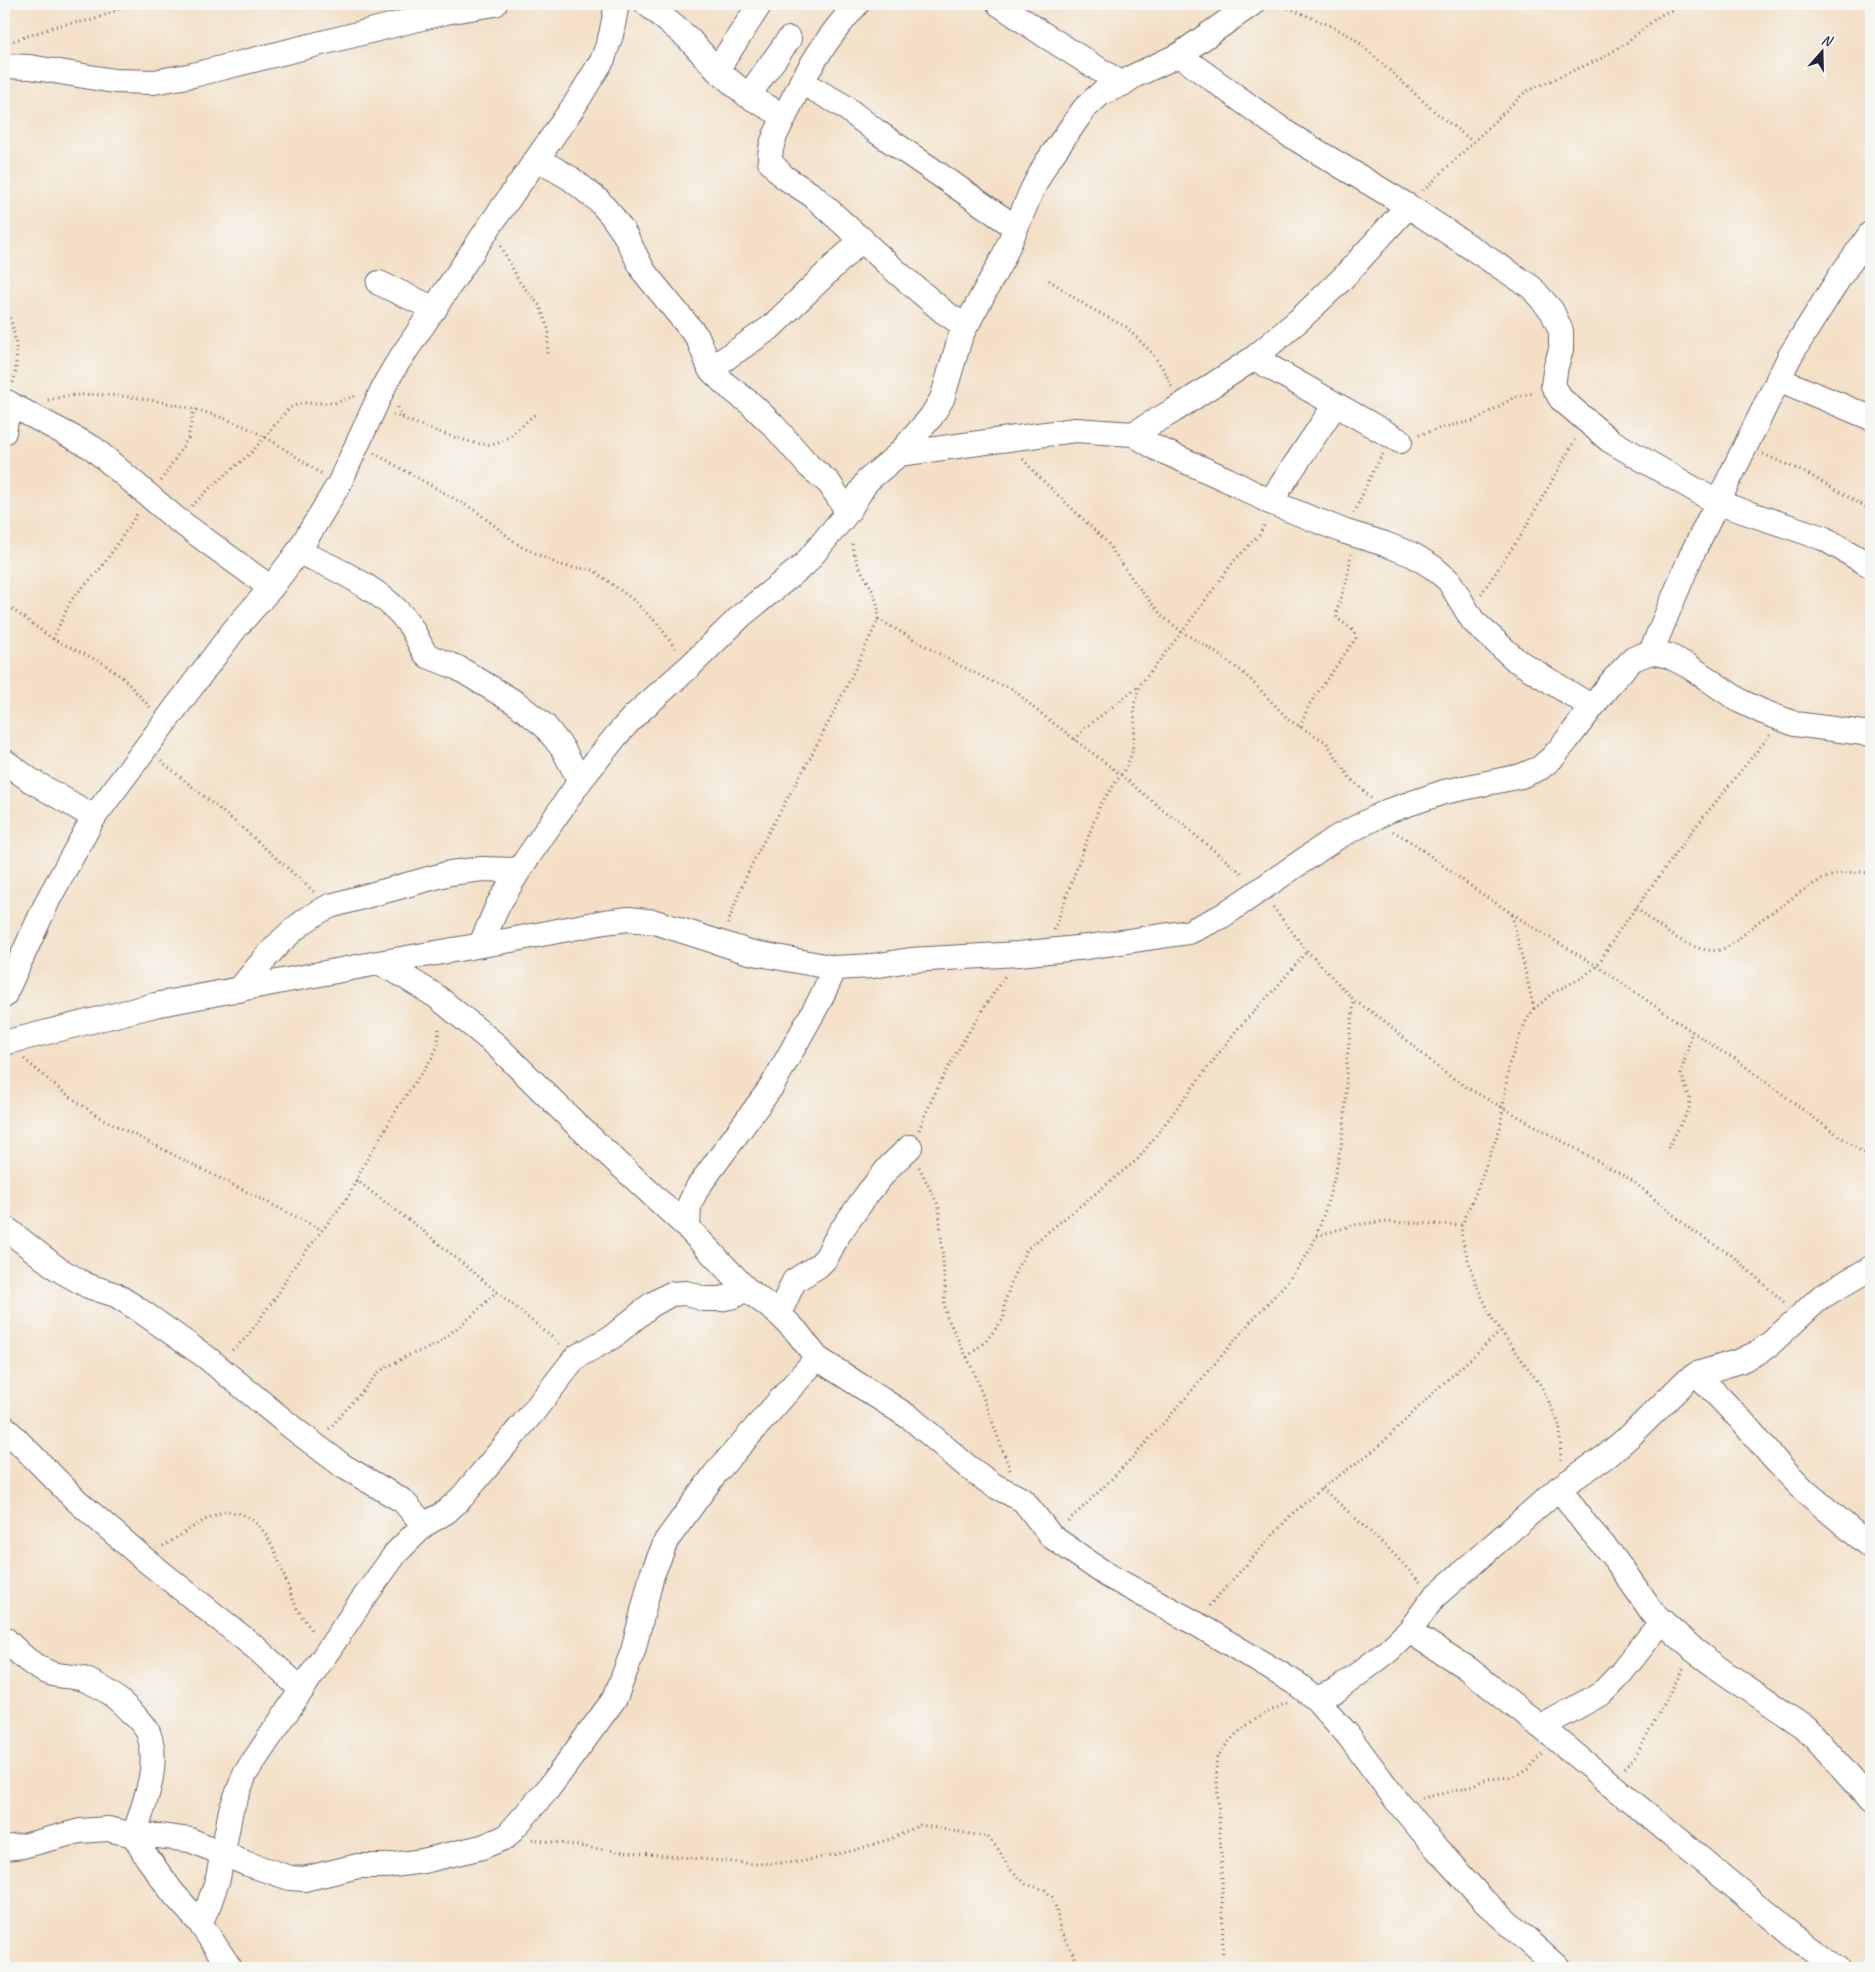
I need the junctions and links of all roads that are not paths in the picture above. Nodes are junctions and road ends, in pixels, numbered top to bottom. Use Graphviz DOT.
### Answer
graph roads {
  1 [pos="495,4"];
  2 [pos="617,4"];
  3 [pos="647,4"];
  4 [pos="760,4"];
  5 [pos="857,4"];
  6 [pos="999,4"];
  7 [pos="1252,4"];
  8 [pos="789,39"];
  9 [pos="1179,55"];
  10 [pos="4,66"];
  11 [pos="716,70"];
  12 [pos="801,82"];
  13 [pos="1122,84"];
  14 [pos="748,96"];
  15 [pos="784,116"];
  16 [pos="537,159"];
  17 [pos="1408,206"];
  18 [pos="1015,227"];
  19 [pos="1871,233"];
  20 [pos="862,239"];
  21 [pos="378,283"];
  22 [pos="435,309"];
  23 [pos="968,322"];
  24 [pos="1254,358"];
  25 [pos="710,369"];
  26 [pos="1778,379"];
  27 [pos="1871,398"];
  28 [pos="11,404"];
  29 [pos="1335,405"];
  30 [pos="1841,406"];
  31 [pos="1871,418"];
  32 [pos="4,432"];
  33 [pos="1134,434"];
  34 [pos="1400,441"];
  35 [pos="899,454"];
  36 [pos="1270,502"];
  37 [pos="1718,503"];
  38 [pos="848,512"];
  39 [pos="298,552"];
  40 [pos="1871,566"];
  41 [pos="271,588"];
  42 [pos="1651,652"];
  43 [pos="1592,707"];
  44 [pos="1871,734"];
  45 [pos="4,760"];
  46 [pos="580,781"];
  47 [pos="94,817"];
  48 [pos="519,870"];
  49 [pos="480,944"];
  50 [pos="378,963"];
  51 [pos="835,968"];
  52 [pos="238,990"];
  53 [pos="4,996"];
  54 [pos="6,1042"];
  55 [pos="910,1147"];
  56 [pos="4,1227"];
  57 [pos="688,1228"];
  58 [pos="1871,1268"];
  59 [pos="746,1288"];
  60 [pos="779,1314"];
  61 [pos="817,1358"];
  62 [pos="1698,1374"];
  63 [pos="4,1427"];
  64 [pos="1559,1488"];
  65 [pos="424,1525"];
  66 [pos="1871,1548"];
  67 [pos="1662,1621"];
  68 [pos="1409,1630"];
  69 [pos="4,1638"];
  70 [pos="302,1690"];
  71 [pos="1316,1699"];
  72 [pos="1548,1732"];
  73 [pos="1871,1801"];
  74 [pos="134,1835"];
  75 [pos="4,1848"];
  76 [pos="223,1852"];
  77 [pos="200,1923"];
  78 [pos="230,1968"];
  79 [pos="1558,1968"];
  80 [pos="1837,1968"];
  1 -- 10 [label="street"];
  2 -- 16 [label="street"];
  3 -- 11 [label="street"];
  4 -- 11 [label="street"];
  5 -- 12 [label="street"];
  6 -- 13 [label="street"];
  7 -- 9 [label="street"];
  8 -- 14 [label="street"];
  9 -- 13 [label="street"];
  9 -- 17 [label="street"];
  11 -- 14 [label="street"];
  12 -- 15 [label="street"];
  12 -- 18 [label="street"];
  13 -- 18 [label="street"];
  14 -- 15 [label="street"];
  15 -- 20 [label="street"];
  16 -- 22 [label="street"];
  16 -- 25 [label="street"];
  17 -- 24 [label="street"];
  17 -- 37 [label="street"];
  18 -- 23 [label="street"];
  19 -- 26 [label="street"];
  20 -- 23 [label="street"];
  20 -- 25 [label="street"];
  21 -- 22 [label="street"];
  22 -- 39 [label="street"];
  23 -- 35 [label="street"];
  24 -- 29 [label="street"];
  24 -- 33 [label="street"];
  25 -- 38 [label="street"];
  26 -- 30 [label="street"];
  26 -- 37 [label="street"];
  27 -- 30 [label="street"];
  28 -- 32 [label="street"];
  28 -- 41 [label="street"];
  29 -- 34 [label="street"];
  29 -- 36 [label="street"];
  30 -- 31 [label="street"];
  33 -- 35 [label="street"];
  33 -- 36 [label="street"];
  35 -- 38 [label="street"];
  36 -- 43 [label="street"];
  37 -- 40 [label="street"];
  37 -- 42 [label="street"];
  38 -- 46 [label="street"];
  39 -- 41 [label="street"];
  39 -- 46 [label="street"];
  41 -- 47 [label="street"];
  42 -- 43 [label="street"];
  42 -- 44 [label="street"];
  43 -- 51 [label="street"];
  45 -- 47 [label="street"];
  46 -- 48 [label="street"];
  47 -- 53 [label="street"];
  48 -- 49 [label="street"];
  48 -- 52 [label="street"];
  49 -- 50 [label="street"];
  49 -- 51 [label="street"];
  50 -- 52 [label="street"];
  50 -- 57 [label="street"];
  51 -- 57 [label="street"];
  52 -- 54 [label="street"];
  55 -- 60 [label="street"];
  56 -- 65 [label="street"];
  57 -- 59 [label="street"];
  58 -- 62 [label="street"];
  59 -- 60 [label="street"];
  59 -- 65 [label="street"];
  60 -- 61 [label="street"];
  61 -- 71 [label="street"];
  61 -- 76 [label="street"];
  62 -- 64 [label="street"];
  62 -- 66 [label="street"];
  63 -- 70 [label="street"];
  64 -- 67 [label="street"];
  64 -- 68 [label="street"];
  65 -- 70 [label="street"];
  67 -- 72 [label="street"];
  67 -- 73 [label="street"];
  68 -- 71 [label="street"];
  68 -- 72 [label="street"];
  69 -- 74 [label="street"];
  70 -- 76 [label="street"];
  71 -- 79 [label="street"];
  72 -- 80 [label="street"];
  74 -- 75 [label="street"];
  74 -- 76 [label="street"];
  74 -- 77 [label="street"];
  76 -- 77 [label="street"];
  77 -- 78 [label="street"];
}
